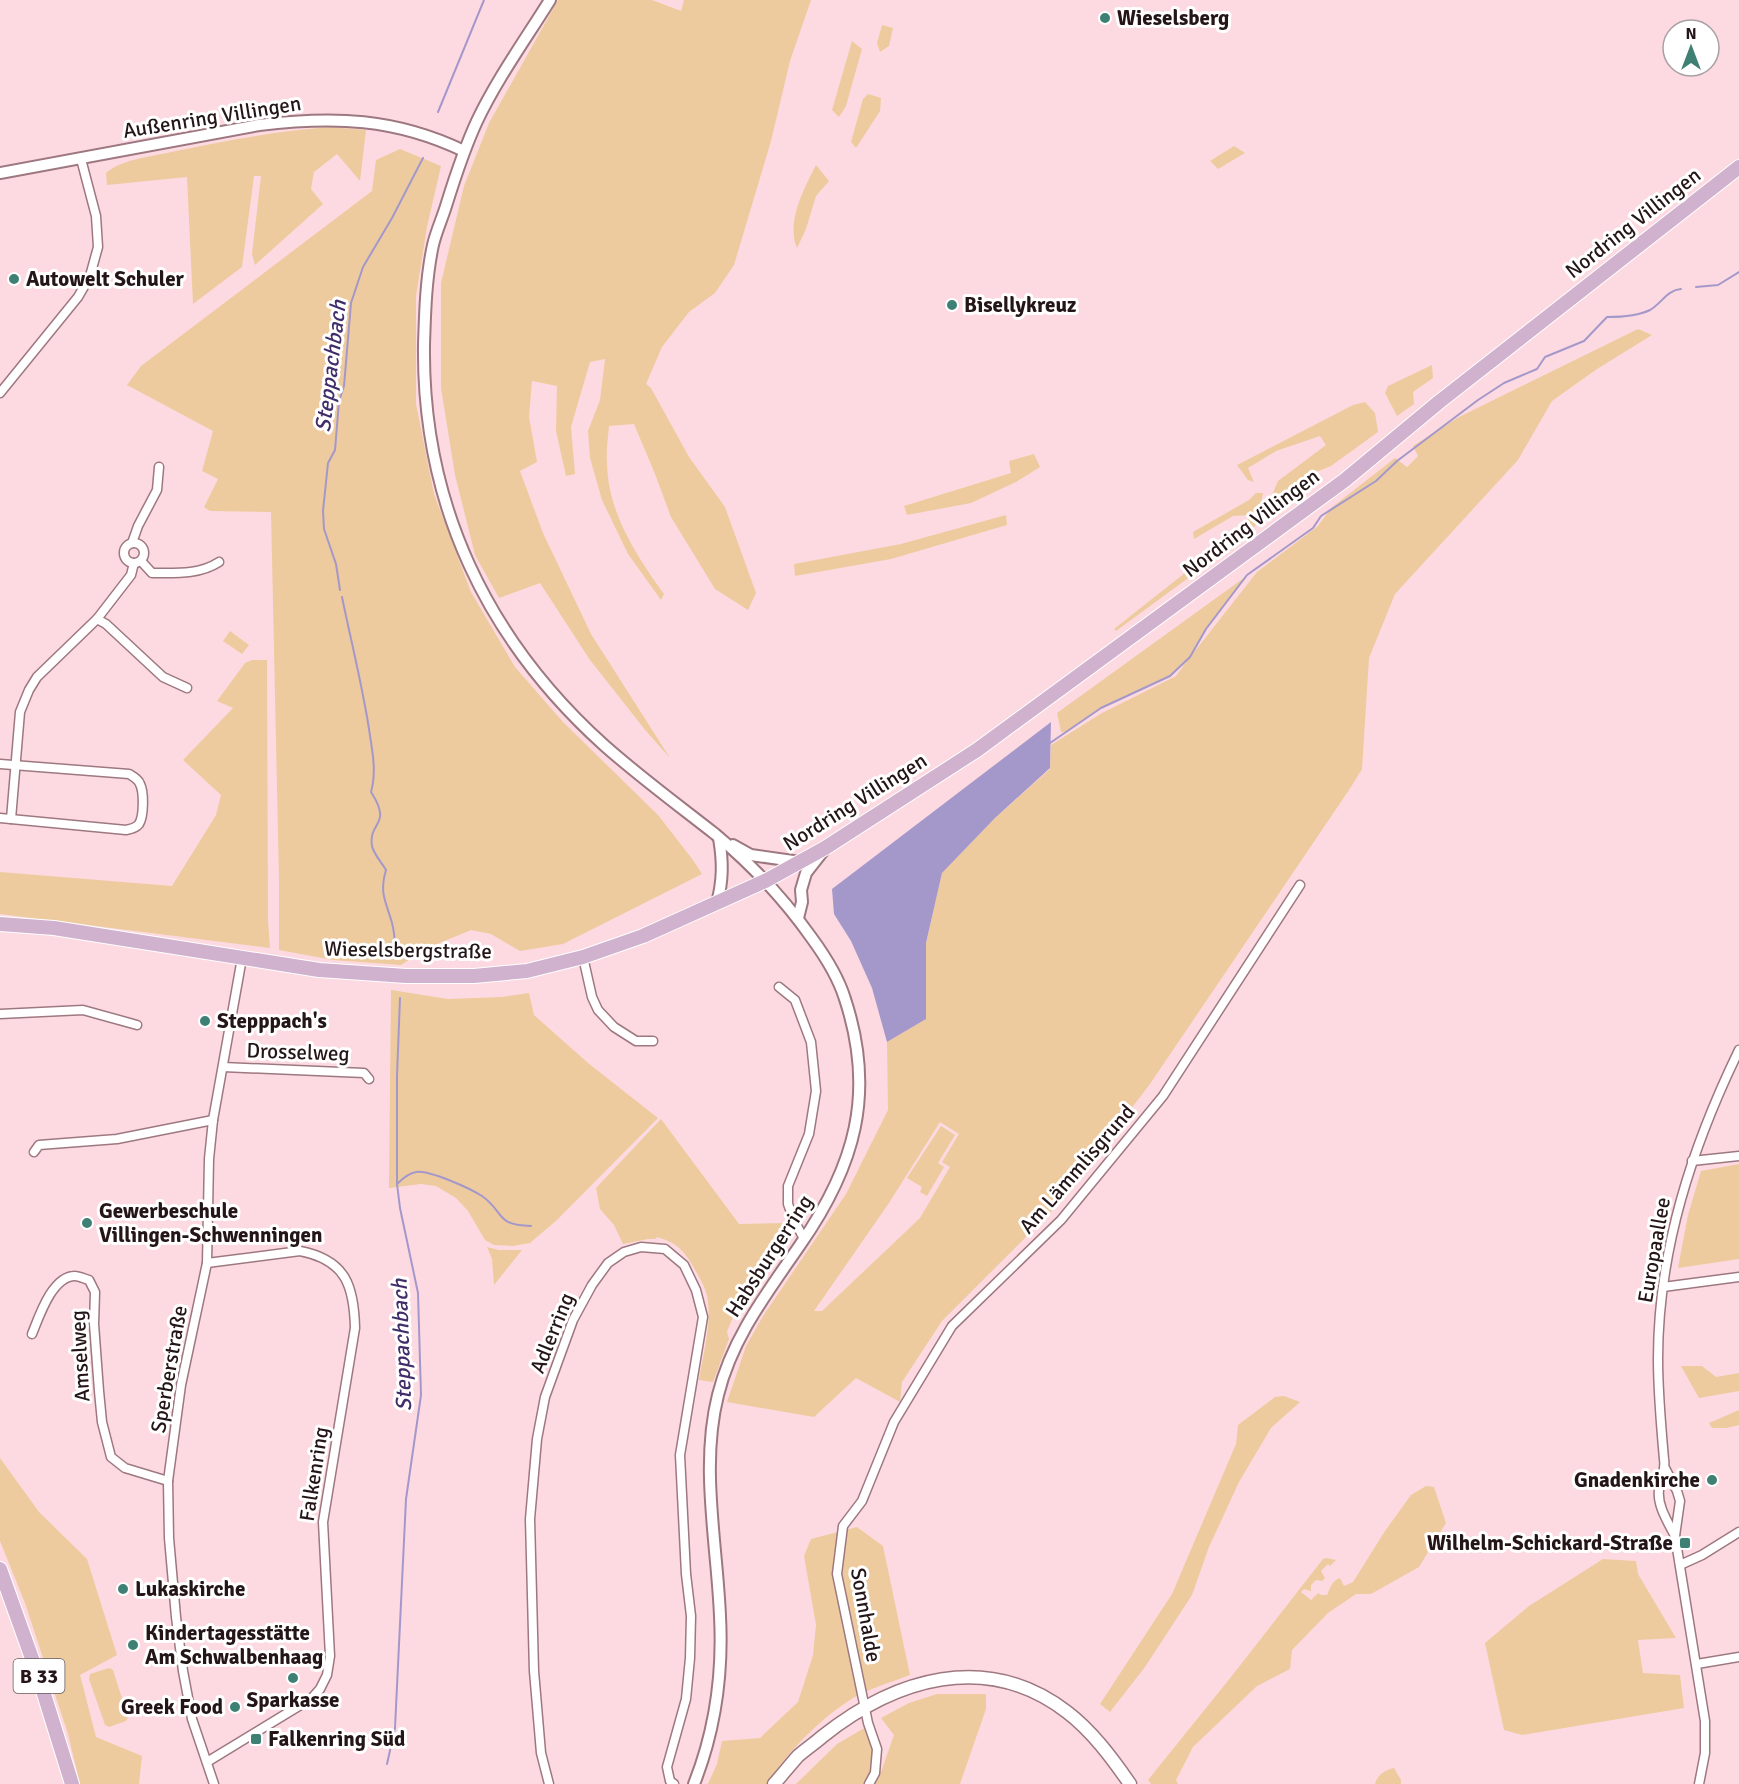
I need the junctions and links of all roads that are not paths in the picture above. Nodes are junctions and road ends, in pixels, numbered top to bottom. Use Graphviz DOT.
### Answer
graph roads {
  1 [pos="550,0"];
  2 [pos="464,151"];
  3 [pos="81,159"];
  4 [pos="1739,167"];
  5 [pos="0,173"];
  6 [pos="0,393"];
  7 [pos="159,467"];
  8 [pos="132,543"];
  9 [pos="137,562"];
  10 [pos="219,562"];
  11 [pos="97,619"];
  12 [pos="187,688"];
  13 [pos="0,764"];
  14 [pos="16,766"];
  15 [pos="0,818"];
  16 [pos="11,819"];
  17 [pos="719,838"];
  18 [pos="825,848"];
  19 [pos="800,862"];
  20 [pos="765,881"];
  21 [pos="1300,885"];
  22 [pos="717,903"];
  23 [pos="798,918"];
  24 [pos="0,924"];
  25 [pos="583,957"];
  26 [pos="242,958"];
  27 [pos="779,987"];
  28 [pos="0,1014"];
  29 [pos="137,1024"];
  30 [pos="653,1041"];
  31 [pos="1739,1050"];
  32 [pos="223,1067"];
  33 [pos="369,1079"];
  34 [pos="213,1120"];
  35 [pos="34,1152"];
  36 [pos="1739,1156"];
  37 [pos="1692,1161"];
  38 [pos="804,1239"];
  39 [pos="207,1263"];
  40 [pos="1739,1277"];
  41 [pos="1663,1287"];
  42 [pos="32,1334"];
  43 [pos="1665,1468"];
  44 [pos="168,1481"];
  45 [pos="862,1501"];
  46 [pos="1739,1532"];
  47 [pos="1676,1536"];
  48 [pos="1680,1565"];
  49 [pos="0,1569"];
  50 [pos="1739,1657"];
  51 [pos="1697,1664"];
  52 [pos="865,1705"];
  53 [pos="207,1762"];
  54 [pos="1701,1769"];
  55 [pos="72,1784"];
  56 [pos="214,1784"];
  57 [pos="549,1784"];
  58 [pos="674,1784"];
  59 [pos="694,1784"];
  60 [pos="774,1784"];
  61 [pos="869,1784"];
  62 [pos="1130,1784"];
  63 [pos="1693,1784"];
  64 [pos="1700,1784"];
  1 -- 2 [label="street"];
  2 -- 3 [label="street, Außenring Villingen"];
  2 -- 17 [label="street"];
  3 -- 5 [label="street, Außenring Villingen"];
  3 -- 6 [label="street"];
  4 -- 18 [label="main road, Nordring Villingen"];
  7 -- 8 [label="street"];
  8 -- 9 [label="street"];
  8 -- 9 [label="street"];
  9 -- 10 [label="street"];
  9 -- 11 [label="street"];
  11 -- 12 [label="street"];
  11 -- 14 [label="street"];
  13 -- 14 [label="street"];
  14 -- 16 [label="street"];
  14 -- 16 [label="street"];
  15 -- 16 [label="street"];
  17 -- 19 [label="street"];
  17 -- 20 [label="street, Habsburgerring"];
  17 -- 22 [label="street"];
  18 -- 19 [label="main road, Nordring Villingen"];
  18 -- 23 [label="street"];
  19 -- 20 [label="main road, Nordring Villingen"];
  20 -- 22 [label="main road, Wieselsbergstraße"];
  20 -- 23 [label="street, Habsburgerring"];
  21 -- 45 [label="street, Am Lämmlisgrund"];
  22 -- 25 [label="main road, Wieselsbergstraße"];
  23 -- 38 [label="street, Habsburgerring"];
  24 -- 26 [label="main road, Wieselsbergstraße"];
  25 -- 26 [label="main road, Wieselsbergstraße"];
  25 -- 30 [label="street"];
  26 -- 32 [label="street, Sperberstraße"];
  27 -- 38 [label="street"];
  28 -- 29 [label="street"];
  31 -- 37 [label="street, Europaallee"];
  32 -- 33 [label="street, Drosselweg"];
  32 -- 34 [label="street, Sperberstraße"];
  34 -- 35 [label="street"];
  34 -- 39 [label="street, Sperberstraße"];
  36 -- 37 [label="street"];
  37 -- 41 [label="street, Europaallee"];
  38 -- 59 [label="street, Habsburgerring"];
  39 -- 44 [label="street, Sperberstraße"];
  39 -- 53 [label="street, Falkenring"];
  40 -- 41 [label="street"];
  41 -- 43 [label="street, Europaallee"];
  42 -- 44 [label="street, Amselweg"];
  43 -- 47 [label="street, Europaallee"];
  43 -- 47 [label="street, Europaallee"];
  44 -- 53 [label="street, Sperberstraße"];
  45 -- 52 [label="street, Sonnhalde"];
  46 -- 48 [label="street"];
  47 -- 48 [label="street, Europaallee"];
  48 -- 51 [label="street"];
  49 -- 55 [label="main road, B 33"];
  50 -- 51 [label="street"];
  51 -- 54 [label="street"];
  52 -- 60 [label="main road"];
  52 -- 61 [label="street, Sonnhalde"];
  52 -- 62 [label="main road"];
  53 -- 56 [label="street, Sperberstraße"];
  54 -- 63 [label="street"];
  54 -- 64 [label="street"];
  57 -- 58 [label="street, Adlerring"];
}
